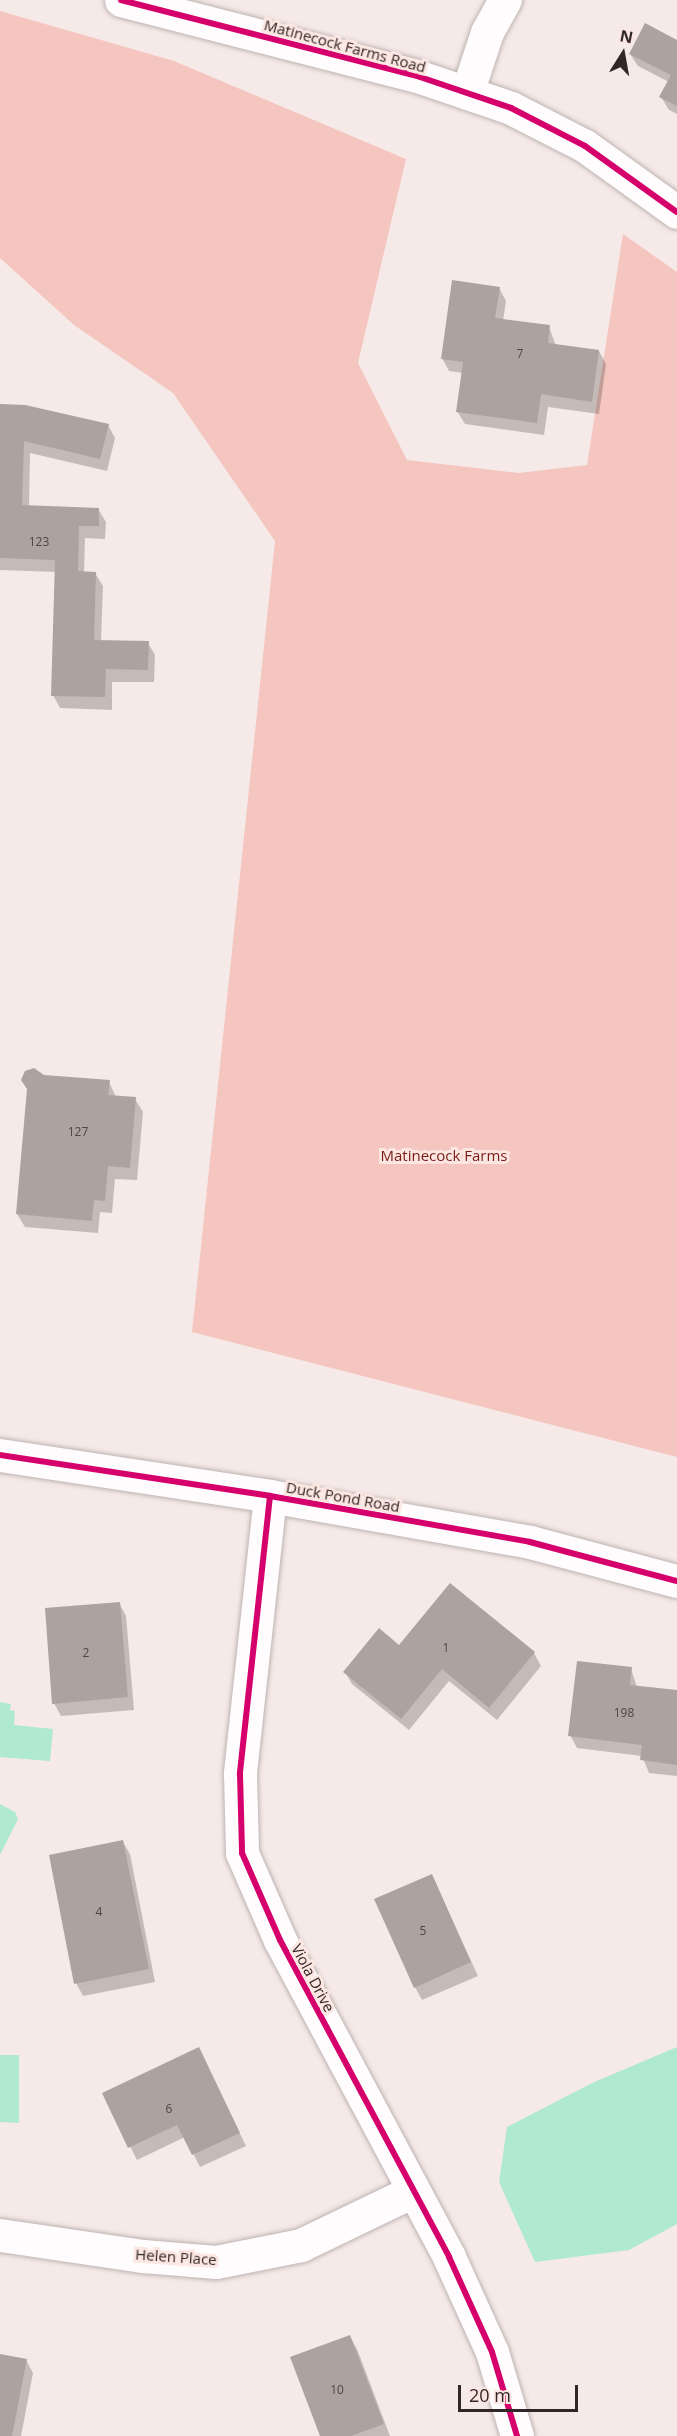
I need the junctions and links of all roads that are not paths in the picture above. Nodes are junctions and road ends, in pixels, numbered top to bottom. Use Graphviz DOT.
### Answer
graph roads {
  1 [pos="121,0"];
  2 [pos="505,0"];
  3 [pos="467,93"];
  4 [pos="677,212"];
  5 [pos="0,1455"];
  6 [pos="270,1496"];
  7 [pos="677,1581"];
  8 [pos="411,2192"];
  9 [pos="0,2235"];
  10 [pos="517,2436"];
  1 -- 3 [label="street, Matinecock Farms Road"];
  2 -- 3 [label="street"];
  3 -- 4 [label="street, Matinecock Farms Road"];
  5 -- 6 [label="street, Duck Pond Road"];
  6 -- 7 [label="street, Duck Pond Road"];
  6 -- 8 [label="street, Viola Drive"];
  8 -- 9 [label="street, Helen Place"];
  8 -- 10 [label="street, Viola Drive"];
}
